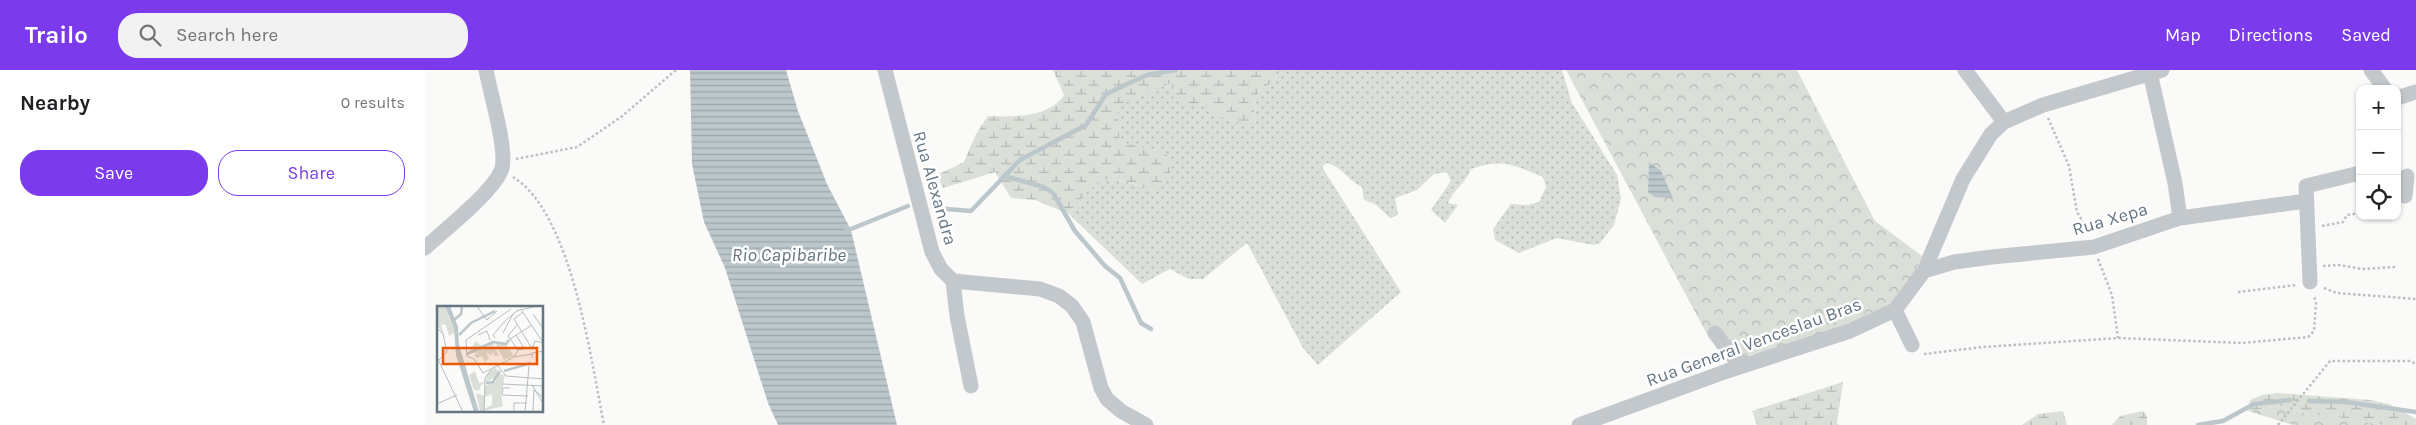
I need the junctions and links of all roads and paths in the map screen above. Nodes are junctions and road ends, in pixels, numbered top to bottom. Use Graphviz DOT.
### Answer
graph roads {
  1 [pos="486,70"];
  2 [pos="676,70"];
  3 [pos="885,70"];
  4 [pos="1965,70"];
  5 [pos="2371,70"];
  6 [pos="2147,72"];
  7 [pos="2382,85"];
  8 [pos="2416,92"];
  9 [pos="2401,97"];
  10 [pos="2043,105"];
  11 [pos="2004,122"];
  12 [pos="502,166"];
  13 [pos="2356,174"];
  14 [pos="2407,175"];
  15 [pos="2305,195"];
  16 [pos="2405,196"];
  17 [pos="2356,214"];
  18 [pos="2180,218"];
  19 [pos="2308,228"];
  20 [pos="2094,247"];
  21 [pos="425,248"];
  22 [pos="2309,267"];
  23 [pos="2395,268"];
  24 [pos="1924,271"];
  25 [pos="953,281"];
  26 [pos="2310,282"];
  27 [pos="2238,292"];
  28 [pos="2416,299"];
  29 [pos="1895,310"];
  30 [pos="1715,333"];
  31 [pos="2118,338"];
  32 [pos="1913,345"];
  33 [pos="1726,350"];
  34 [pos="1710,352"];
  35 [pos="1749,364"];
  36 [pos="2416,364"];
  37 [pos="971,386"];
  38 [pos="604,425"];
  39 [pos="1145,425"];
  40 [pos="1579,425"];
  41 [pos="2277,425"];
  1 -- 12 [label="street"];
  2 -- 12 [label="path"];
  3 -- 25 [label="street, Rua Alexandra"];
  4 -- 11 [label="street"];
  5 -- 7 [label="street"];
  6 -- 10 [label="street"];
  6 -- 18 [label="street"];
  8 -- 9 [label="street"];
  10 -- 11 [label="street"];
  10 -- 20 [label="path"];
  11 -- 24 [label="street, Rua General Venceslau Bras"];
  12 -- 21 [label="street"];
  12 -- 38 [label="path"];
  13 -- 15 [label="street, Rua Xepa"];
  14 -- 16 [label="street"];
  15 -- 18 [label="street, Rua Xepa"];
  15 -- 19 [label="street"];
  17 -- 19 [label="path"];
  18 -- 20 [label="street, Rua Xepa"];
  19 -- 22 [label="street"];
  20 -- 24 [label="street, Rua Xepa"];
  20 -- 31 [label="path"];
  22 -- 23 [label="path"];
  22 -- 26 [label="street"];
  24 -- 29 [label="street, Rua General Venceslau Bras"];
  25 -- 37 [label="street"];
  25 -- 39 [label="street"];
  26 -- 27 [label="path"];
  26 -- 28 [label="path"];
  26 -- 31 [label="path"];
  29 -- 32 [label="street"];
  29 -- 35 [label="street, Rua General Venceslau Bras"];
  30 -- 33 [label="street"];
  31 -- 32 [label="path"];
  33 -- 34 [label="street"];
  33 -- 35 [label="street"];
  35 -- 40 [label="street, Rua General Venceslau Bras"];
  36 -- 41 [label="path"];
}
